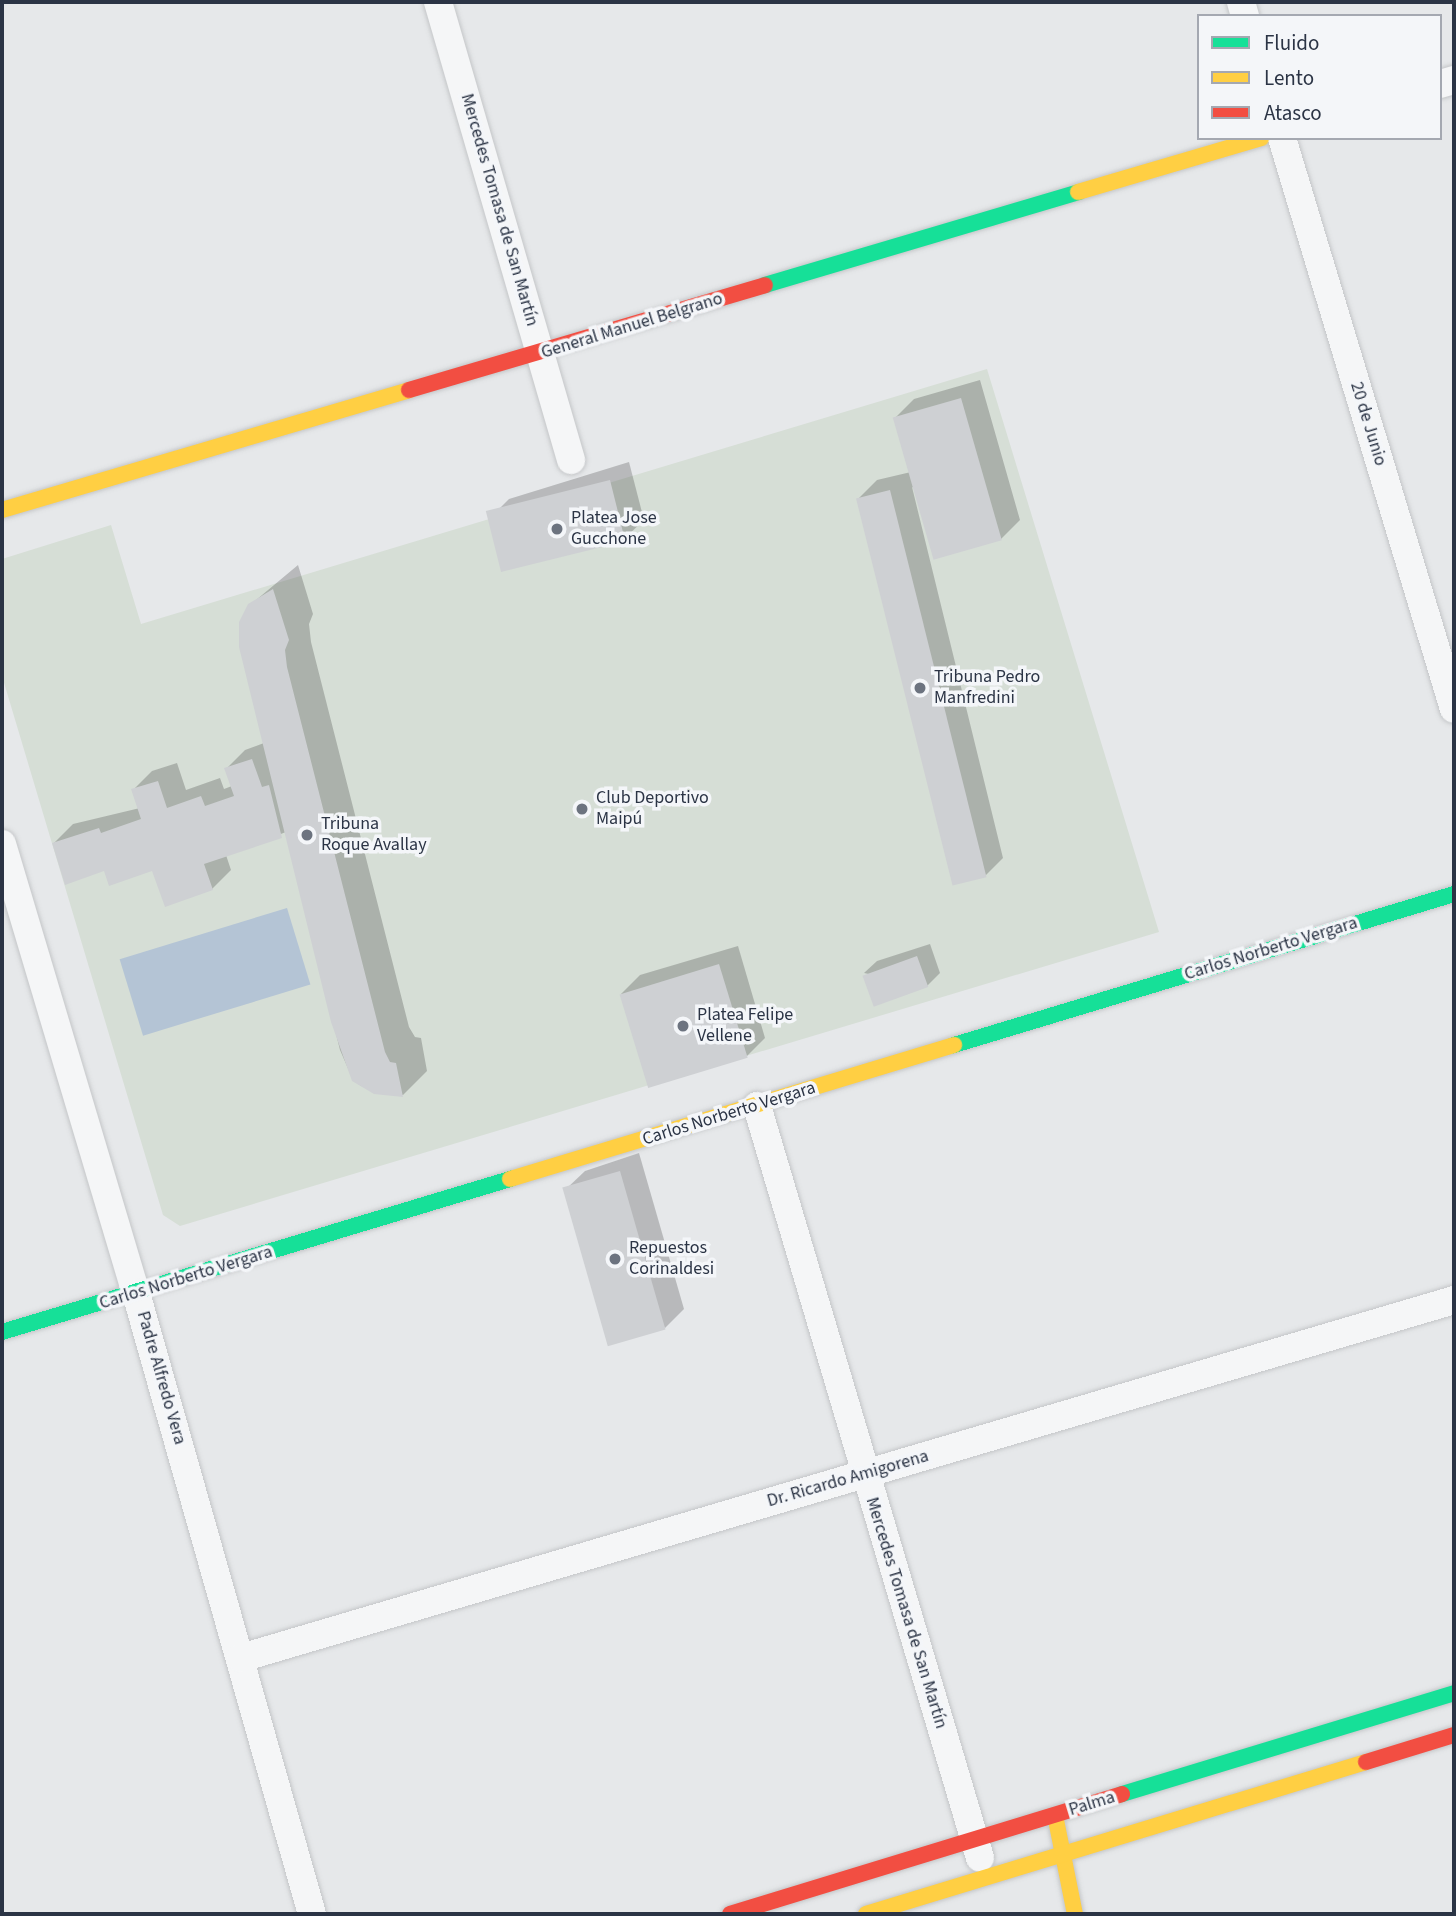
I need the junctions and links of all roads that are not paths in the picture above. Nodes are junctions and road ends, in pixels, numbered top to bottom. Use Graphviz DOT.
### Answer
graph roads {
  1 [pos="438,2"];
  2 [pos="1254,140"];
  3 [pos="1283,140"];
  4 [pos="541,353"];
  5 [pos="571,460"];
  6 [pos="2,510"];
  7 [pos="1454,709"];
  8 [pos="2,844"];
  9 [pos="1454,894"];
  10 [pos="757,1106"];
  11 [pos="136,1293"];
  12 [pos="1454,1300"];
  13 [pos="2,1332"];
  14 [pos="863,1474"];
  15 [pos="242,1658"];
  16 [pos="1454,1693"];
  17 [pos="1454,1735"];
  18 [pos="1055,1815"];
  19 [pos="975,1840"];
  20 [pos="1065,1853"];
  21 [pos="985,1878"];
  22 [pos="911,1888"];
  23 [pos="313,1914"];
  24 [pos="730,1914"];
  25 [pos="866,1914"];
  26 [pos="1075,1914"];
  1 -- 4 [label="street, Mercedes Tomasa de San Martín"];
  2 -- 4 [label="street, General Manuel Belgrano"];
  3 -- 7 [label="street, 20 de Junio"];
  4 -- 5 [label="street, Mercedes Tomasa de San Martín"];
  4 -- 6 [label="street, General Manuel Belgrano"];
  8 -- 11 [label="street, Padre Alfredo Vera"];
  9 -- 10 [label="street, Carlos Norberto Vergara"];
  10 -- 11 [label="street, Carlos Norberto Vergara"];
  10 -- 14 [label="street, Mercedes Tomasa de San Martín"];
  11 -- 13 [label="street, Carlos Norberto Vergara"];
  11 -- 15 [label="street, Padre Alfredo Vera"];
  12 -- 14 [label="street, Dr. Ricardo Amigorena"];
  14 -- 15 [label="street, Dr. Ricardo Amigorena"];
  14 -- 19 [label="street, Mercedes Tomasa de San Martín"];
  15 -- 23 [label="street, Padre Alfredo Vera"];
  16 -- 18 [label="street, Palma"];
  17 -- 20 [label="street, Palma"];
  18 -- 19 [label="street, Palma"];
  18 -- 20 [label="street"];
  19 -- 21 [label="street, Mercedes Tomasa de San Martín"];
  19 -- 22 [label="street, Palma"];
  20 -- 21 [label="street, Palma"];
  20 -- 26 [label="street"];
  21 -- 22 [label="street, Palma"];
  22 -- 24 [label="street, Palma"];
  22 -- 25 [label="street, Palma"];
}
